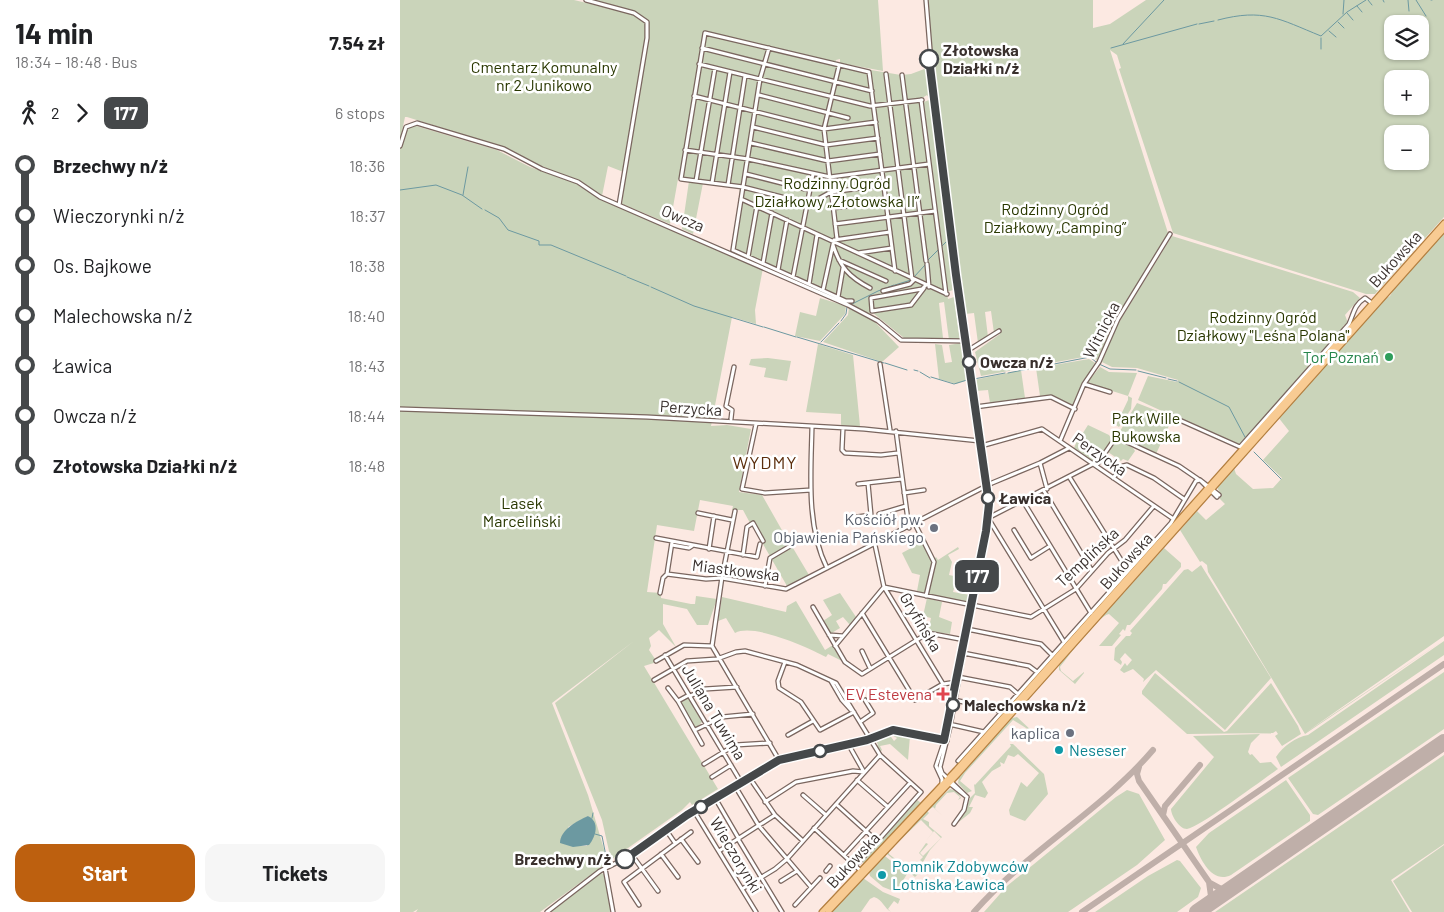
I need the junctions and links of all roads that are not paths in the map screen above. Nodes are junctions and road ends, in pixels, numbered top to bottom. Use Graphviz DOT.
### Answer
graph roads {
  1 [pos="586,0"];
  2 [pos="926,0"];
  3 [pos="702,48"];
  4 [pos="769,48"];
  5 [pos="699,64"];
  6 [pos="765,64"];
  7 [pos="839,66"];
  8 [pos="715,68"];
  9 [pos="730,72"];
  10 [pos="886,74"];
  11 [pos="902,75"];
  12 [pos="745,76"];
  13 [pos="760,79"];
  14 [pos="835,81"];
  15 [pos="872,90"];
  16 [pos="759,95"];
  17 [pos="694,96"];
  18 [pos="831,97"];
  19 [pos="710,100"];
  20 [pos="906,102"];
  21 [pos="725,103"];
  22 [pos="890,104"];
  23 [pos="874,106"];
  24 [pos="740,107"];
  25 [pos="756,111"];
  26 [pos="827,113"];
  27 [pos="848,118"];
  28 [pos="876,122"];
  29 [pos="753,127"];
  30 [pos="824,129"];
  31 [pos="878,138"];
  32 [pos="751,143"];
  33 [pos="826,145"];
  34 [pos="400,146"];
  35 [pos="685,150"];
  36 [pos="701,152"];
  37 [pos="716,154"];
  38 [pos="880,154"];
  39 [pos="732,156"];
  40 [pos="748,159"];
  41 [pos="828,161"];
  42 [pos="929,164"];
  43 [pos="914,166"];
  44 [pos="898,168"];
  45 [pos="882,170"];
  46 [pos="746,174"];
  47 [pos="813,174"];
  48 [pos="830,177"];
  49 [pos="696,181"];
  50 [pos="712,183"];
  51 [pos="728,185"];
  52 [pos="884,185"];
  53 [pos="743,187"];
  54 [pos="809,190"];
  55 [pos="831,192"];
  56 [pos="820,198"];
  57 [pos="741,199"];
  58 [pos="886,201"];
  59 [pos="812,202"];
  60 [pos="806,203"];
  61 [pos="619,205"];
  62 [pos="757,206"];
  63 [pos="833,208"];
  64 [pos="936,211"];
  65 [pos="920,212"];
  66 [pos="772,213"];
  67 [pos="904,215"];
  68 [pos="888,217"];
  69 [pos="787,220"];
  70 [pos="1444,223"];
  71 [pos="835,224"];
  72 [pos="802,227"];
  73 [pos="1444,230"];
  74 [pos="890,232"];
  75 [pos="817,234"];
  76 [pos="1170,234"];
  77 [pos="837,239"];
  78 [pos="832,242"];
  79 [pos="892,248"];
  80 [pos="856,253"];
  81 [pos="748,257"];
  82 [pos="839,259"];
  83 [pos="763,263"];
  84 [pos="844,267"];
  85 [pos="778,270"];
  86 [pos="895,271"];
  87 [pos="793,277"];
  88 [pos="913,280"];
  89 [pos="886,281"];
  90 [pos="809,284"];
  91 [pos="927,286"];
  92 [pos="870,288"];
  93 [pos="823,290"];
  94 [pos="883,291"];
  95 [pos="838,297"];
  96 [pos="852,301"];
  97 [pos="1374,305"];
  98 [pos="998,332"];
  99 [pos="966,341"];
  100 [pos="967,351"];
  101 [pos="880,364"];
  102 [pos="734,367"];
  103 [pos="1084,384"];
  104 [pos="1110,392"];
  105 [pos="975,407"];
  106 [pos="400,409"];
  107 [pos="1075,409"];
  108 [pos="1175,418"];
  109 [pos="732,419"];
  110 [pos="756,424"];
  111 [pos="812,427"];
  112 [pos="844,428"];
  113 [pos="890,430"];
  114 [pos="896,431"];
  115 [pos="980,441"];
  116 [pos="1060,441"];
  117 [pos="981,446"];
  118 [pos="1069,448"];
  119 [pos="898,453"];
  120 [pos="1040,463"];
  121 [pos="1094,465"];
  122 [pos="1070,478"];
  123 [pos="1113,478"];
  124 [pos="902,479"];
  125 [pos="1199,480"];
  126 [pos="868,483"];
  127 [pos="858,484"];
  128 [pos="987,486"];
  129 [pos="1210,489"];
  130 [pos="811,490"];
  131 [pos="924,490"];
  132 [pos="1045,490"];
  133 [pos="904,493"];
  134 [pos="1218,496"];
  135 [pos="1184,499"];
  136 [pos="1023,501"];
  137 [pos="906,506"];
  138 [pos="1153,507"];
  139 [pos="735,511"];
  140 [pos="698,514"];
  141 [pos="879,514"];
  142 [pos="714,516"];
  143 [pos="850,518"];
  144 [pos="988,518"];
  145 [pos="1172,518"];
  146 [pos="732,520"];
  147 [pos="915,524"];
  148 [pos="909,528"];
  149 [pos="1014,530"];
  150 [pos="656,538"];
  151 [pos="672,544"];
  152 [pos="875,545"];
  153 [pos="792,546"];
  154 [pos="1050,546"];
  155 [pos="1114,548"];
  156 [pos="709,549"];
  157 [pos="726,552"];
  158 [pos="743,555"];
  159 [pos="827,568"];
  160 [pos="1128,570"];
  161 [pos="1092,571"];
  162 [pos="667,574"];
  163 [pos="722,578"];
  164 [pos="765,586"];
  165 [pos="884,587"];
  166 [pos="1076,589"];
  167 [pos="660,593"];
  168 [pos="926,596"];
  169 [pos="972,606"];
  170 [pos="813,607"];
  171 [pos="1044,609"];
  172 [pos="1091,612"];
  173 [pos="862,614"];
  174 [pos="967,630"];
  175 [pos="829,635"];
  176 [pos="843,636"];
  177 [pos="916,640"];
  178 [pos="965,640"];
  179 [pos="1064,642"];
  180 [pos="712,646"];
  181 [pos="835,646"];
  182 [pos="862,651"];
  183 [pos="963,653"];
  184 [pos="666,655"];
  185 [pos="1052,655"];
  186 [pos="888,657"];
  187 [pos="720,658"];
  188 [pos="656,661"];
  189 [pos="784,661"];
  190 [pos="673,668"];
  191 [pos="870,668"];
  192 [pos="1037,672"];
  193 [pos="958,677"];
  194 [pos="654,680"];
  195 [pos="957,682"];
  196 [pos="943,684"];
  197 [pos="737,687"];
  198 [pos="668,688"];
  199 [pos="1018,694"];
  200 [pos="690,695"];
  201 [pos="865,700"];
  202 [pos="954,700"];
  203 [pos="678,701"];
  204 [pos="854,712"];
  205 [pos="1001,713"];
  206 [pos="753,714"];
  207 [pos="813,721"];
  208 [pos="860,722"];
  209 [pos="707,724"];
  210 [pos="949,724"];
  211 [pos="695,730"];
  212 [pos="984,732"];
  213 [pos="788,735"];
  214 [pos="871,739"];
  215 [pos="945,741"];
  216 [pos="770,743"];
  217 [pos="702,744"];
  218 [pos="851,749"];
  219 [pos="724,752"];
  220 [pos="880,755"];
  221 [pos="779,760"];
  222 [pos="958,761"];
  223 [pos="704,764"];
  224 [pos="731,765"];
  225 [pos="864,772"];
  226 [pos="941,774"];
  227 [pos="955,774"];
  228 [pos="712,777"];
  229 [pos="749,777"];
  230 [pos="857,780"];
  231 [pos="949,781"];
  232 [pos="741,782"];
  233 [pos="910,783"];
  234 [pos="941,786"];
  235 [pos="955,787"];
  236 [pos="738,791"];
  237 [pos="939,794"];
  238 [pos="803,795"];
  239 [pos="718,802"];
  240 [pos="765,802"];
  241 [pos="836,804"];
  242 [pos="888,807"];
  243 [pos="694,811"];
  244 [pos="776,816"];
  245 [pos="826,816"];
  246 [pos="954,824"];
  247 [pos="759,826"];
  248 [pos="814,828"];
  249 [pos="666,830"];
  250 [pos="866,831"];
  251 [pos="691,832"];
  252 [pos="681,839"];
  253 [pos="738,839"];
  254 [pos="803,841"];
  255 [pos="877,841"];
  256 [pos="675,843"];
  257 [pos="719,851"];
  258 [pos="661,854"];
  259 [pos="632,855"];
  260 [pos="844,856"];
  261 [pos="787,859"];
  262 [pos="698,862"];
  263 [pos="859,862"];
  264 [pos="830,866"];
  265 [pos="606,868"];
  266 [pos="642,868"];
  267 [pos="797,870"];
  268 [pos="826,871"];
  269 [pos="862,872"];
  270 [pos="678,876"];
  271 [pos="761,878"];
  272 [pos="820,878"];
  273 [pos="781,881"];
  274 [pos="811,887"];
  275 [pos="742,889"];
  276 [pos="658,891"];
  277 [pos="639,904"];
  278 [pos="795,905"];
  279 [pos="547,912"];
  280 [pos="613,912"];
  281 [pos="756,912"];
  282 [pos="782,912"];
  283 [pos="822,912"];
  284 [pos="828,912"];
  1 -- 61 [label="street"];
  2 -- 99 [label="street"];
  3 -- 4 [label="street"];
  3 -- 5 [label="street"];
  3 -- 6 [label="street"];
  4 -- 6 [label="street"];
  4 -- 7 [label="street"];
  5 -- 8 [label="street"];
  5 -- 17 [label="street"];
  6 -- 13 [label="street"];
  6 -- 14 [label="street"];
  7 -- 14 [label="street"];
  7 -- 15 [label="street"];
  8 -- 9 [label="street"];
  8 -- 19 [label="street"];
  9 -- 12 [label="street"];
  9 -- 21 [label="street"];
  10 -- 22 [label="street"];
  11 -- 20 [label="street"];
  12 -- 13 [label="street"];
  12 -- 24 [label="street"];
  13 -- 16 [label="street"];
  13 -- 18 [label="street"];
  14 -- 15 [label="street"];
  14 -- 18 [label="street"];
  15 -- 23 [label="street"];
  16 -- 25 [label="street"];
  16 -- 26 [label="street"];
  17 -- 19 [label="street"];
  17 -- 35 [label="street"];
  18 -- 23 [label="street"];
  18 -- 26 [label="street"];
  19 -- 21 [label="street"];
  19 -- 36 [label="street"];
  20 -- 22 [label="street"];
  20 -- 42 [label="street"];
  20 -- 43 [label="street"];
  21 -- 24 [label="street"];
  21 -- 37 [label="street"];
  22 -- 23 [label="street"];
  22 -- 44 [label="street"];
  23 -- 28 [label="street"];
  24 -- 25 [label="street"];
  24 -- 39 [label="street"];
  25 -- 29 [label="street"];
  25 -- 30 [label="street"];
  26 -- 27 [label="street"];
  26 -- 30 [label="street"];
  28 -- 30 [label="street"];
  28 -- 31 [label="street"];
  29 -- 32 [label="street"];
  29 -- 33 [label="street"];
  30 -- 33 [label="street"];
  31 -- 33 [label="street"];
  31 -- 38 [label="street"];
  32 -- 40 [label="street"];
  32 -- 41 [label="street"];
  33 -- 41 [label="street"];
  34 -- 61 [label="street, Owcza"];
  35 -- 36 [label="street"];
  35 -- 49 [label="street"];
  36 -- 37 [label="street"];
  36 -- 49 [label="street"];
  37 -- 39 [label="street"];
  37 -- 50 [label="street"];
  38 -- 41 [label="street"];
  38 -- 45 [label="street"];
  39 -- 40 [label="street"];
  39 -- 51 [label="street"];
  40 -- 46 [label="street"];
  40 -- 47 [label="street"];
  41 -- 48 [label="street"];
  42 -- 43 [label="street"];
  42 -- 64 [label="street"];
  43 -- 44 [label="street"];
  43 -- 65 [label="street"];
  44 -- 45 [label="street"];
  44 -- 67 [label="street"];
  45 -- 48 [label="street"];
  45 -- 52 [label="street"];
  46 -- 53 [label="street"];
  46 -- 54 [label="street"];
  47 -- 48 [label="street"];
  47 -- 54 [label="street"];
  48 -- 55 [label="street"];
  49 -- 50 [label="street"];
  50 -- 51 [label="street"];
  51 -- 53 [label="street"];
  52 -- 55 [label="street"];
  52 -- 58 [label="street"];
  53 -- 57 [label="street"];
  53 -- 60 [label="street"];
  54 -- 60 [label="street"];
  55 -- 56 [label="street"];
  55 -- 63 [label="street"];
  57 -- 62 [label="street"];
  57 -- 81 [label="street"];
  58 -- 63 [label="street"];
  58 -- 68 [label="street"];
  59 -- 60 [label="street"];
  60 -- 72 [label="street"];
  61 -- 99 [label="street, Owcza"];
  62 -- 66 [label="street"];
  62 -- 81 [label="street"];
  63 -- 71 [label="street"];
  64 -- 65 [label="street"];
  64 -- 91 [label="street"];
  65 -- 67 [label="street"];
  65 -- 91 [label="street"];
  66 -- 69 [label="street"];
  66 -- 83 [label="street"];
  67 -- 68 [label="street"];
  67 -- 88 [label="street"];
  68 -- 71 [label="street"];
  68 -- 74 [label="street"];
  69 -- 72 [label="street"];
  69 -- 85 [label="street"];
  70 -- 97 [label="main road, Bukowska"];
  71 -- 77 [label="street"];
  72 -- 75 [label="street"];
  72 -- 87 [label="street"];
  73 -- 97 [label="main road, Bukowska"];
  74 -- 77 [label="street"];
  74 -- 79 [label="street"];
  75 -- 78 [label="street"];
  75 -- 90 [label="street"];
  76 -- 103 [label="street, Witnicka"];
  77 -- 78 [label="street"];
  78 -- 80 [label="street"];
  78 -- 82 [label="street"];
  78 -- 93 [label="street"];
  79 -- 80 [label="street"];
  79 -- 86 [label="street"];
  80 -- 86 [label="street"];
  81 -- 83 [label="street"];
  82 -- 84 [label="street"];
  82 -- 89 [label="street"];
  83 -- 85 [label="street"];
  84 -- 92 [label="street"];
  84 -- 95 [label="street"];
  85 -- 87 [label="street"];
  86 -- 88 [label="street"];
  87 -- 90 [label="street"];
  88 -- 91 [label="street"];
  88 -- 94 [label="street"];
  90 -- 93 [label="street"];
  91 -- 91 [label="street"];
  93 -- 95 [label="street"];
  95 -- 96 [label="street"];
  97 -- 108 [label="street"];
  97 -- 129 [label="main road, Bukowska"];
  98 -- 100 [label="street"];
  99 -- 100 [label="street"];
  100 -- 105 [label="street"];
  101 -- 113 [label="street"];
  102 -- 109 [label="street"];
  103 -- 104 [label="street"];
  103 -- 107 [label="street, Witnicka"];
  105 -- 107 [label="street"];
  105 -- 115 [label="street"];
  106 -- 110 [label="street, Perzycka"];
  107 -- 116 [label="street, Witnicka"];
  110 -- 111 [label="street, Perzycka"];
  110 -- 130 [label="street"];
  111 -- 112 [label="street, Perzycka"];
  111 -- 130 [label="street"];
  112 -- 113 [label="street, Perzycka"];
  112 -- 119 [label="street"];
  113 -- 114 [label="street, Perzycka"];
  114 -- 115 [label="street, Perzycka"];
  114 -- 119 [label="street"];
  115 -- 117 [label="street"];
  116 -- 117 [label="street, Perzycka"];
  116 -- 118 [label="street, Perzycka"];
  117 -- 128 [label="street"];
  118 -- 120 [label="street, Miastkowska"];
  118 -- 121 [label="street, Perzycka"];
  119 -- 124 [label="street"];
  120 -- 128 [label="street, Miastkowska"];
  120 -- 132 [label="street"];
  121 -- 122 [label="street"];
  121 -- 123 [label="street, Perzycka"];
  121 -- 125 [label="street"];
  122 -- 132 [label="street"];
  122 -- 155 [label="street"];
  123 -- 135 [label="street"];
  123 -- 138 [label="street, Perzycka"];
  124 -- 126 [label="street"];
  124 -- 133 [label="street"];
  125 -- 129 [label="street"];
  125 -- 135 [label="street, Bukowska"];
  126 -- 127 [label="street"];
  126 -- 143 [label="street"];
  128 -- 144 [label="street"];
  128 -- 147 [label="street, Miastkowska"];
  129 -- 134 [label="street"];
  129 -- 227 [label="main road, Bukowska"];
  130 -- 159 [label="street"];
  131 -- 133 [label="street"];
  132 -- 136 [label="street"];
  132 -- 161 [label="street"];
  133 -- 137 [label="street"];
  135 -- 145 [label="street, Bukowska"];
  136 -- 144 [label="street"];
  136 -- 154 [label="street"];
  137 -- 141 [label="street"];
  137 -- 148 [label="street"];
  138 -- 145 [label="street, Perzycka"];
  138 -- 155 [label="street, Templińska"];
  139 -- 146 [label="street"];
  140 -- 142 [label="street"];
  142 -- 146 [label="street"];
  142 -- 156 [label="street"];
  144 -- 169 [label="street"];
  144 -- 171 [label="street"];
  145 -- 160 [label="street, Bukowska"];
  146 -- 157 [label="street"];
  147 -- 148 [label="street, Miastkowska"];
  147 -- 168 [label="street"];
  148 -- 152 [label="street, Miastkowska"];
  149 -- 154 [label="street"];
  150 -- 151 [label="street"];
  151 -- 156 [label="street"];
  151 -- 162 [label="street"];
  152 -- 159 [label="street, Miastkowska"];
  152 -- 165 [label="street, Gryfińska"];
  153 -- 164 [label="street"];
  154 -- 166 [label="street"];
  155 -- 160 [label="street"];
  155 -- 161 [label="street, Templińska"];
  156 -- 157 [label="street"];
  157 -- 158 [label="street"];
  157 -- 163 [label="street"];
  158 -- 158 [label="street"];
  159 -- 164 [label="street, Miastkowska"];
  160 -- 172 [label="street, Bukowska"];
  161 -- 166 [label="street, Templińska"];
  162 -- 163 [label="street, Miastkowska"];
  162 -- 167 [label="street"];
  163 -- 164 [label="street, Miastkowska"];
  163 -- 180 [label="street"];
  165 -- 168 [label="street, Templińska"];
  165 -- 173 [label="street"];
  165 -- 177 [label="street, Gryfińska"];
  166 -- 171 [label="street, Templińska"];
  166 -- 172 [label="street"];
  168 -- 169 [label="street, Templińska"];
  169 -- 171 [label="street, Templińska"];
  169 -- 174 [label="street"];
  170 -- 175 [label="street"];
  171 -- 179 [label="street"];
  172 -- 179 [label="street, Bukowska"];
  173 -- 176 [label="street"];
  173 -- 186 [label="street"];
  174 -- 178 [label="street"];
  174 -- 185 [label="street"];
  175 -- 176 [label="street"];
  175 -- 181 [label="street"];
  176 -- 181 [label="street"];
  177 -- 178 [label="street"];
  177 -- 186 [label="street"];
  177 -- 196 [label="street, Gryfińska"];
  178 -- 183 [label="street"];
  179 -- 185 [label="street, Bukowska"];
  180 -- 184 [label="street"];
  180 -- 187 [label="street"];
  181 -- 191 [label="street"];
  182 -- 191 [label="street"];
  183 -- 192 [label="street"];
  183 -- 193 [label="street"];
  184 -- 188 [label="street"];
  184 -- 190 [label="street, Juliana Tuwima"];
  185 -- 192 [label="street, Bukowska"];
  186 -- 191 [label="street"];
  186 -- 196 [label="street"];
  187 -- 189 [label="street"];
  187 -- 190 [label="street"];
  187 -- 197 [label="street"];
  189 -- 204 [label="street"];
  189 -- 207 [label="street"];
  190 -- 194 [label="street"];
  190 -- 200 [label="street, Juliana Tuwima"];
  192 -- 199 [label="street, Bukowska"];
  193 -- 195 [label="street"];
  193 -- 199 [label="street"];
  195 -- 196 [label="street"];
  195 -- 202 [label="street"];
  197 -- 200 [label="street"];
  197 -- 206 [label="street"];
  198 -- 203 [label="street"];
  199 -- 205 [label="street, Bukowska"];
  200 -- 203 [label="street"];
  200 -- 209 [label="street, Juliana Tuwima"];
  201 -- 208 [label="street"];
  202 -- 205 [label="street"];
  202 -- 210 [label="street"];
  203 -- 211 [label="street"];
  204 -- 207 [label="street"];
  204 -- 208 [label="street"];
  205 -- 212 [label="street, Bukowska"];
  206 -- 209 [label="street"];
  206 -- 216 [label="street"];
  207 -- 213 [label="street"];
  208 -- 214 [label="street"];
  209 -- 211 [label="street"];
  209 -- 219 [label="street, Juliana Tuwima"];
  210 -- 212 [label="street"];
  210 -- 215 [label="street"];
  211 -- 217 [label="street"];
  212 -- 222 [label="street, Bukowska"];
  214 -- 215 [label="street"];
  214 -- 220 [label="street"];
  214 -- 221 [label="street"];
  215 -- 226 [label="street"];
  216 -- 219 [label="street"];
  216 -- 221 [label="street"];
  218 -- 225 [label="street"];
  219 -- 223 [label="street"];
  219 -- 224 [label="street, Juliana Tuwima"];
  220 -- 225 [label="street"];
  220 -- 233 [label="street"];
  221 -- 229 [label="street"];
  224 -- 228 [label="street"];
  224 -- 232 [label="street, Juliana Tuwima"];
  225 -- 230 [label="street"];
  225 -- 240 [label="street"];
  226 -- 227 [label="street"];
  226 -- 231 [label="street"];
  226 -- 234 [label="street"];
  227 -- 231 [label="main road, Bukowska"];
  227 -- 235 [label="street"];
  229 -- 232 [label="street"];
  229 -- 240 [label="street, Juliana Tuwima"];
  230 -- 241 [label="street"];
  230 -- 242 [label="street"];
  231 -- 234 [label="main road, Bukowska"];
  231 -- 235 [label="street"];
  231 -- 237 [label="main road, Bukowska"];
  232 -- 243 [label="street"];
  233 -- 242 [label="street"];
  233 -- 255 [label="street"];
  234 -- 269 [label="main road, Bukowska"];
  235 -- 237 [label="street"];
  235 -- 246 [label="street"];
  236 -- 247 [label="street"];
  237 -- 269 [label="main road, Bukowska"];
  238 -- 245 [label="street"];
  239 -- 253 [label="street"];
  240 -- 244 [label="street, Juliana Tuwima"];
  241 -- 245 [label="street"];
  241 -- 250 [label="street"];
  242 -- 250 [label="street"];
  243 -- 249 [label="street"];
  243 -- 257 [label="street, Wieczorynki"];
  244 -- 247 [label="street"];
  244 -- 254 [label="street, Juliana Tuwima"];
  245 -- 248 [label="street"];
  247 -- 253 [label="street"];
  247 -- 261 [label="street"];
  248 -- 254 [label="street"];
  248 -- 260 [label="street"];
  249 -- 256 [label="street"];
  249 -- 259 [label="street"];
  250 -- 255 [label="street"];
  250 -- 260 [label="street"];
  251 -- 252 [label="street"];
  252 -- 256 [label="street"];
  252 -- 262 [label="street"];
  253 -- 257 [label="street"];
  253 -- 271 [label="street"];
  254 -- 261 [label="street"];
  255 -- 263 [label="street"];
  256 -- 258 [label="street"];
  257 -- 275 [label="street, Wieczorynki"];
  258 -- 266 [label="street"];
  258 -- 270 [label="street"];
  259 -- 265 [label="street"];
  259 -- 266 [label="street"];
  260 -- 269 [label="street"];
  261 -- 267 [label="street"];
  261 -- 271 [label="street"];
  264 -- 268 [label="street"];
  265 -- 279 [label="street"];
  265 -- 280 [label="street"];
  266 -- 276 [label="street"];
  266 -- 277 [label="street"];
  267 -- 273 [label="street"];
  267 -- 274 [label="street"];
  269 -- 283 [label="main road, Bukowska"];
  269 -- 284 [label="main road, Bukowska"];
  271 -- 275 [label="street"];
  271 -- 282 [label="street"];
  272 -- 274 [label="street"];
  274 -- 278 [label="street"];
  275 -- 281 [label="street, Wieczorynki"];
}
